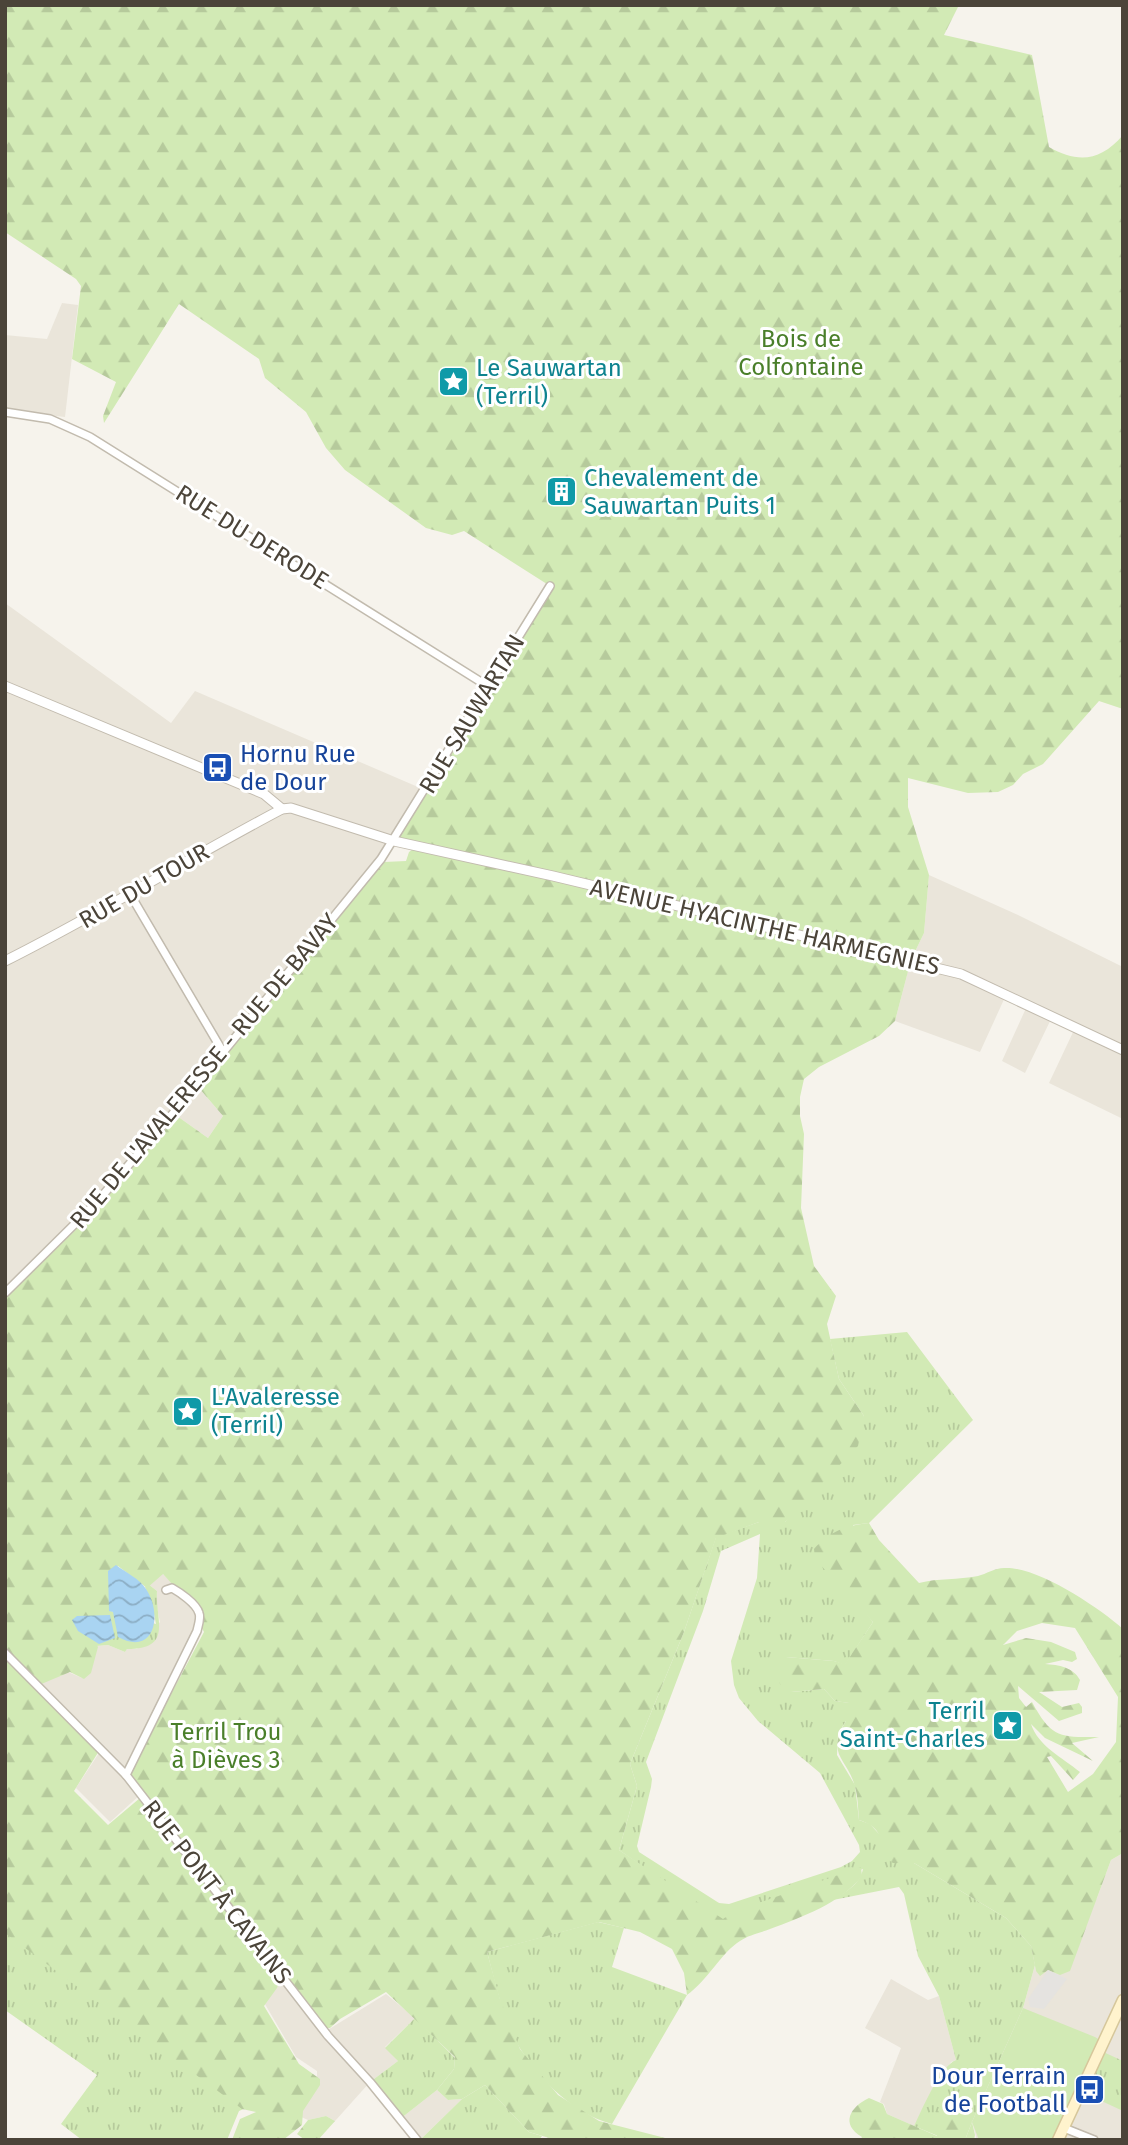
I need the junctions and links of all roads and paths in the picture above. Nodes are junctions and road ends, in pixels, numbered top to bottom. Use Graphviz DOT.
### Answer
graph roads {
  1 [pos="5,412"];
  2 [pos="550,586"];
  3 [pos="5,686"];
  4 [pos="489,687"];
  5 [pos="282,809"];
  6 [pos="394,841"];
  7 [pos="130,894"];
  8 [pos="5,961"];
  9 [pos="1123,1050"];
  10 [pos="223,1052"];
  11 [pos="5,1293"];
  12 [pos="166,1590"];
  13 [pos="5,1653"];
  14 [pos="126,1775"];
  15 [pos="1123,2000"];
  16 [pos="1064,2127"];
  17 [pos="417,2140"];
  18 [pos="1058,2140"];
  19 [pos="1094,2140"];
  1 -- 4 [label="street, RUE DU DERODE"];
  2 -- 4 [label="street, RUE SAUWARTAN"];
  3 -- 5 [label="street"];
  4 -- 6 [label="street, RUE SAUWARTAN"];
  5 -- 6 [label="street, AVENUE HYACINTHE HARMEGNIES"];
  5 -- 7 [label="street, RUE DU TOUR"];
  6 -- 9 [label="street, AVENUE HYACINTHE HARMEGNIES"];
  6 -- 10 [label="street, RUE DE L'AVALERESSE - RUE DE BAVAY"];
  7 -- 8 [label="street, RUE DU TOUR"];
  7 -- 10 [label="street"];
  10 -- 11 [label="street, RUE DE L'AVALERESSE - RUE DE BAVAY"];
  12 -- 14 [label="street"];
  13 -- 14 [label="street, RUE PONT À CAVAINS"];
  14 -- 17 [label="street, RUE PONT À CAVAINS"];
  15 -- 16 [label="main road"];
  16 -- 18 [label="main road"];
  16 -- 19 [label="street"];
}
